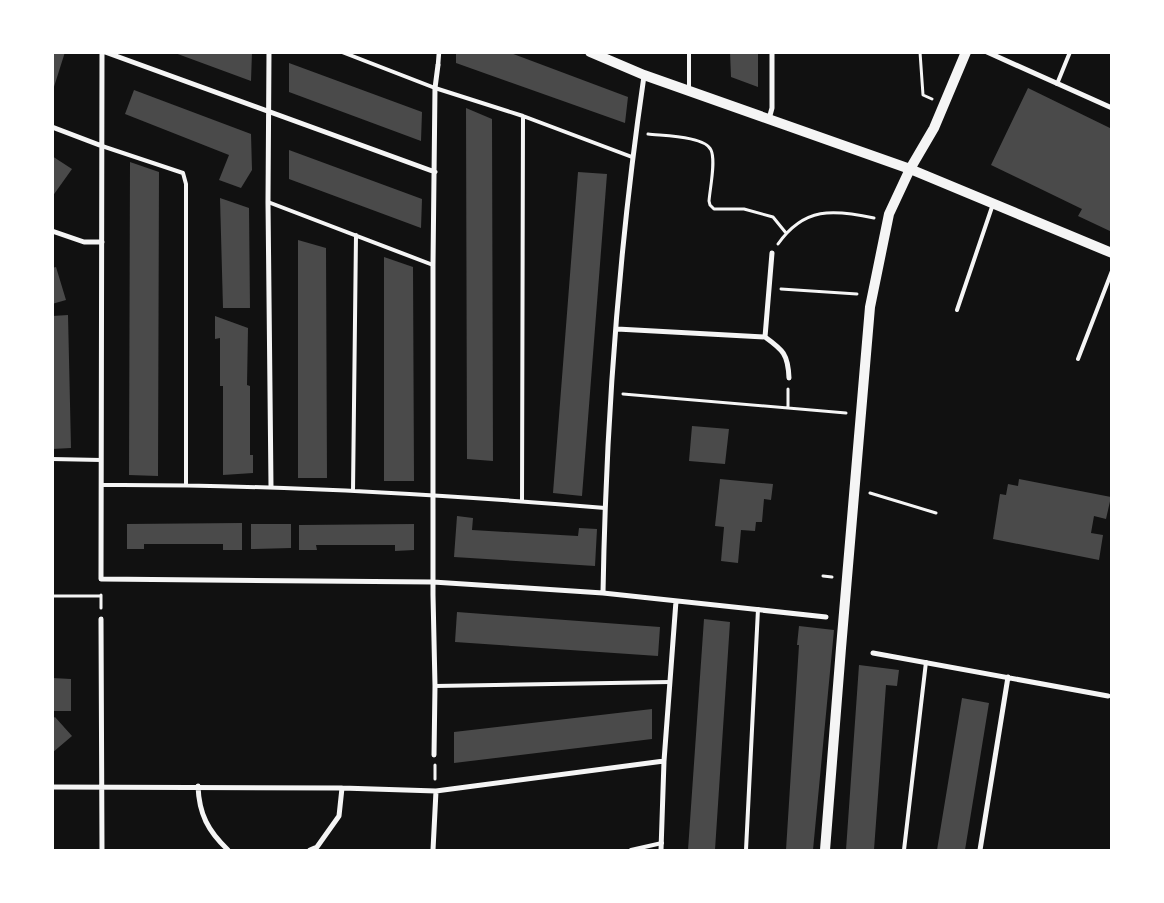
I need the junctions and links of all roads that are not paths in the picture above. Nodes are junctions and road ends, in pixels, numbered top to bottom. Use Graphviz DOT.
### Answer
graph roads {
  1 [pos="104,52"];
  2 [pos="270,52"];
  3 [pos="342,52"];
  4 [pos="439,52"];
  5 [pos="590,52"];
  6 [pos="689,52"];
  7 [pos="772,52"];
  8 [pos="966,52"];
  9 [pos="987,52"];
  10 [pos="1070,52"];
  11 [pos="603,55"];
  12 [pos="438,66"];
  13 [pos="644,75"];
  14 [pos="1057,84"];
  15 [pos="435,88"];
  16 [pos="690,92"];
  17 [pos="1112,108"];
  18 [pos="269,112"];
  19 [pos="523,116"];
  20 [pos="769,120"];
  21 [pos="52,127"];
  22 [pos="102,146"];
  23 [pos="632,157"];
  24 [pos="910,169"];
  25 [pos="435,172"];
  26 [pos="268,202"];
  27 [pos="993,204"];
  28 [pos="52,231"];
  29 [pos="356,235"];
  30 [pos="102,242"];
  31 [pos="772,253"];
  32 [pos="1112,253"];
  33 [pos="432,265"];
  34 [pos="1112,271"];
  35 [pos="957,310"];
  36 [pos="617,329"];
  37 [pos="765,337"];
  38 [pos="1078,359"];
  39 [pos="789,378"];
  40 [pos="52,459"];
  41 [pos="101,460"];
  42 [pos="186,484"];
  43 [pos="102,485"];
  44 [pos="271,486"];
  45 [pos="353,491"];
  46 [pos="433,494"];
  47 [pos="522,501"];
  48 [pos="605,508"];
  49 [pos="433,582"];
  50 [pos="603,593"];
  51 [pos="676,602"];
  52 [pos="758,609"];
  53 [pos="826,617"];
  54 [pos="102,619"];
  55 [pos="873,653"];
  56 [pos="926,662"];
  57 [pos="1008,677"];
  58 [pos="670,682"];
  59 [pos="435,686"];
  60 [pos="1108,696"];
  61 [pos="434,755"];
  62 [pos="664,761"];
  63 [pos="198,786"];
  64 [pos="52,787"];
  65 [pos="103,787"];
  66 [pos="342,788"];
  67 [pos="436,791"];
  68 [pos="662,843"];
  69 [pos="102,850"];
  70 [pos="228,850"];
  71 [pos="310,850"];
  72 [pos="434,850"];
  73 [pos="632,850"];
  74 [pos="661,850"];
  75 [pos="746,850"];
  76 [pos="826,850"];
  77 [pos="904,850"];
  78 [pos="980,850"];
  1 -- 18 [label="street"];
  1 -- 22 [label="street"];
  2 -- 18 [label="street"];
  3 -- 15 [label="lane"];
  4 -- 12 [label="street"];
  5 -- 11 [label="main road"];
  6 -- 16 [label="lane"];
  7 -- 20 [label="street"];
  8 -- 24 [label="main road"];
  9 -- 14 [label="street"];
  10 -- 14 [label="lane"];
  11 -- 13 [label="main road"];
  12 -- 15 [label="street"];
  13 -- 16 [label="main road"];
  13 -- 23 [label="street"];
  14 -- 17 [label="street"];
  15 -- 19 [label="lane"];
  15 -- 25 [label="street"];
  16 -- 20 [label="main road"];
  18 -- 25 [label="street"];
  18 -- 26 [label="street"];
  19 -- 23 [label="lane"];
  19 -- 47 [label="lane"];
  20 -- 24 [label="main road"];
  21 -- 22 [label="street"];
  22 -- 30 [label="street"];
  22 -- 42 [label="lane"];
  23 -- 36 [label="street"];
  24 -- 27 [label="main road"];
  24 -- 76 [label="main road"];
  25 -- 33 [label="street"];
  26 -- 29 [label="lane"];
  26 -- 44 [label="street"];
  27 -- 32 [label="main road"];
  27 -- 35 [label="lane"];
  28 -- 30 [label="street"];
  29 -- 33 [label="lane"];
  29 -- 45 [label="lane"];
  30 -- 41 [label="street"];
  31 -- 37 [label="street"];
  33 -- 46 [label="street"];
  34 -- 38 [label="lane"];
  36 -- 37 [label="street"];
  36 -- 48 [label="street"];
  37 -- 39 [label="street"];
  40 -- 41 [label="lane"];
  41 -- 43 [label="street"];
  42 -- 43 [label="lane"];
  42 -- 44 [label="lane"];
  43 -- 49 [label="street"];
  44 -- 45 [label="lane"];
  45 -- 46 [label="lane"];
  46 -- 47 [label="lane"];
  46 -- 49 [label="street"];
  47 -- 48 [label="lane"];
  48 -- 50 [label="street"];
  49 -- 50 [label="street"];
  49 -- 59 [label="street"];
  50 -- 51 [label="street"];
  51 -- 52 [label="street"];
  51 -- 58 [label="street"];
  52 -- 53 [label="street"];
  52 -- 75 [label="lane"];
  54 -- 65 [label="street"];
  55 -- 56 [label="street"];
  56 -- 57 [label="street"];
  56 -- 77 [label="lane"];
  57 -- 60 [label="street"];
  57 -- 78 [label="street"];
  58 -- 59 [label="lane"];
  58 -- 62 [label="street"];
  59 -- 61 [label="street"];
  62 -- 67 [label="street"];
  62 -- 68 [label="street"];
  63 -- 65 [label="street"];
  63 -- 66 [label="street"];
  63 -- 70 [label="street"];
  64 -- 65 [label="street"];
  65 -- 69 [label="street"];
  66 -- 67 [label="street"];
  66 -- 71 [label="street"];
  67 -- 72 [label="street"];
  68 -- 73 [label="lane"];
  68 -- 74 [label="street"];
}
